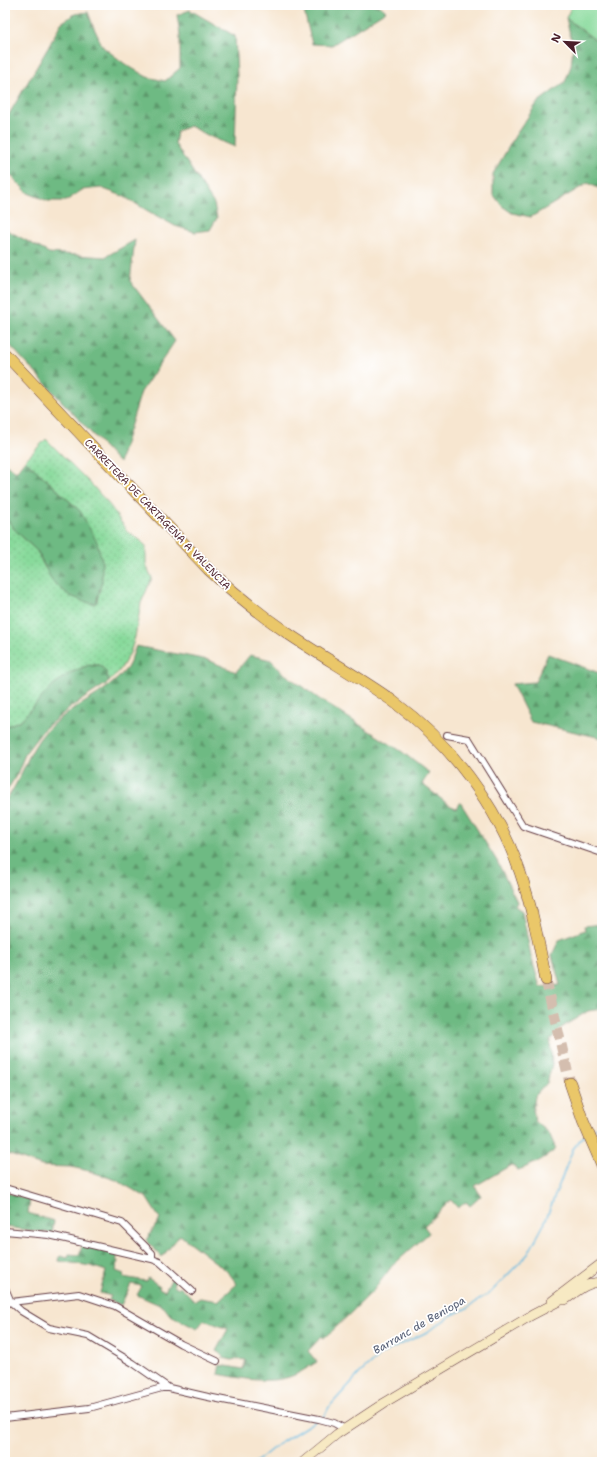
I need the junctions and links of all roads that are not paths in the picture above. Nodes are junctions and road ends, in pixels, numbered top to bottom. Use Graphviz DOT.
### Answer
graph roads {
  1 [pos="5,354"];
  2 [pos="448,735"];
  3 [pos="602,853"];
  4 [pos="546,980"];
  5 [pos="570,1083"];
  6 [pos="583,1121"];
  7 [pos="602,1165"];
  8 [pos="602,1174"];
  9 [pos="5,1188"];
  10 [pos="5,1231"];
  11 [pos="152,1259"];
  12 [pos="602,1263"];
  13 [pos="602,1269"];
  14 [pos="602,1283"];
  15 [pos="5,1288"];
  16 [pos="192,1291"];
  17 [pos="562,1296"];
  18 [pos="8,1303"];
  19 [pos="216,1361"];
  20 [pos="169,1388"];
  21 [pos="5,1418"];
  22 [pos="345,1429"];
  23 [pos="303,1462"];
  1 -- 4 [label="highway, CARRETERA DE CARTAGENA A VALENCIA"];
  2 -- 3 [label="street"];
  5 -- 6 [label="highway"];
  6 -- 7 [label="highway"];
  6 -- 8 [label="highway"];
  9 -- 11 [label="street"];
  10 -- 11 [label="street"];
  11 -- 16 [label="street"];
  12 -- 17 [label="street"];
  13 -- 17 [label="street"];
  14 -- 17 [label="street"];
  15 -- 18 [label="street"];
  17 -- 22 [label="street"];
  18 -- 19 [label="street"];
  18 -- 20 [label="street"];
  20 -- 21 [label="street"];
  20 -- 22 [label="street"];
  22 -- 23 [label="street"];
}
